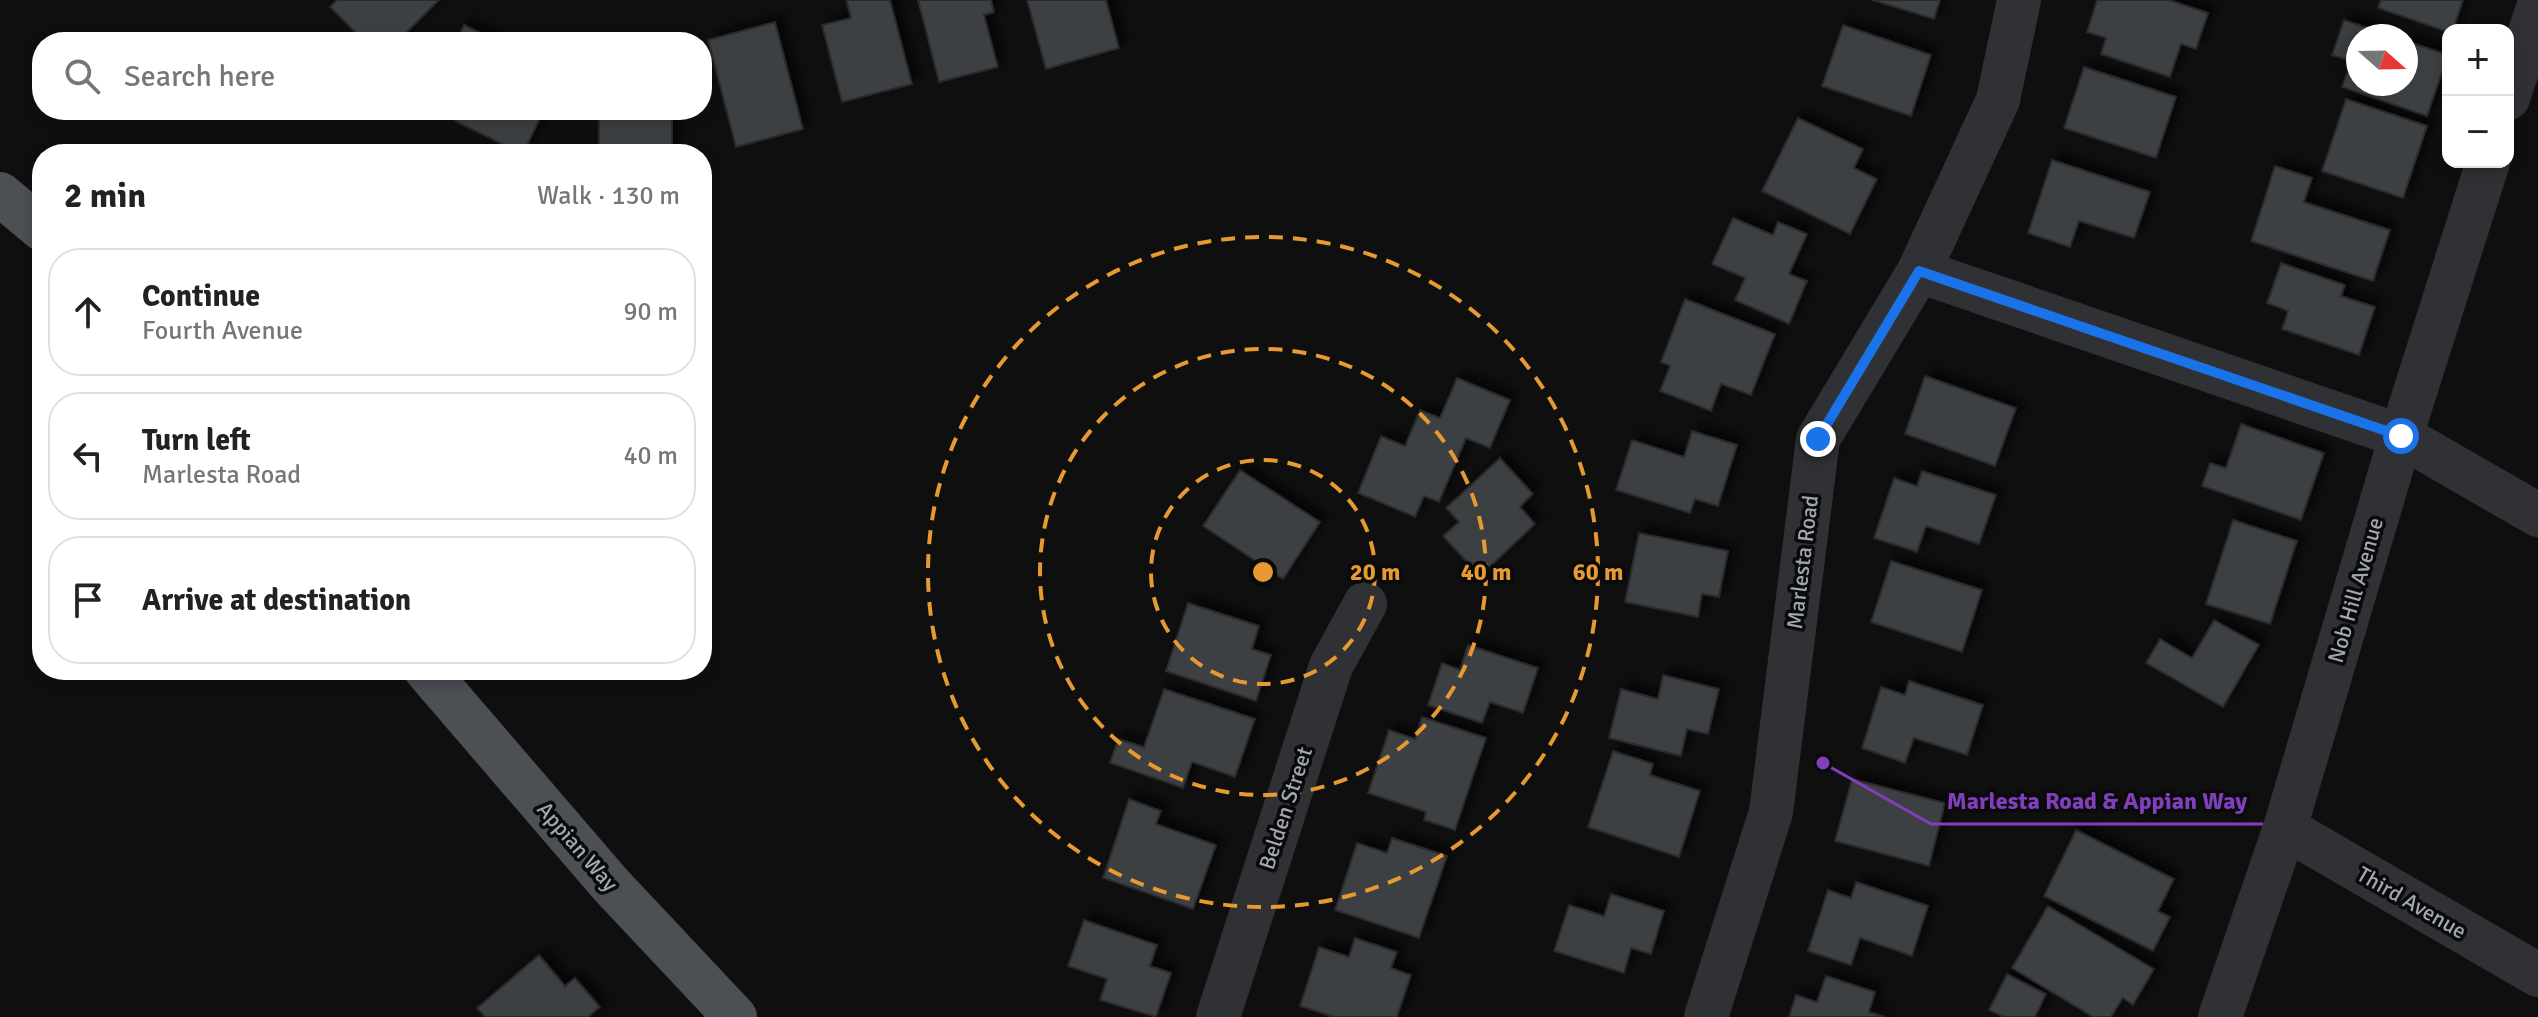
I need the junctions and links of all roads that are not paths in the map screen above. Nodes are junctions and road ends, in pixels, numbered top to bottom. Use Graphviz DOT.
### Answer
graph roads {
  1 [pos="2019,0"];
  2 [pos="2536,18"];
  3 [pos="2509,96"];
  4 [pos="2486,168"];
  5 [pos="0,194"];
  6 [pos="32,221"];
  7 [pos="1919,271"];
  8 [pos="2401,436"];
  9 [pos="2538,515"];
  10 [pos="1365,604"];
  11 [pos="435,680"];
  12 [pos="2285,828"];
  13 [pos="2538,975"];
  14 [pos="735,1017"];
  15 [pos="1218,1017"];
  16 [pos="1706,1017"];
  17 [pos="2220,1017"];
  1 -- 7 [label="street, Marlesta Road"];
  2 -- 3 [label="street"];
  4 -- 8 [label="street, Nob Hill Avenue"];
  5 -- 6 [label="main road"];
  7 -- 8 [label="street"];
  7 -- 16 [label="street, Marlesta Road"];
  8 -- 9 [label="street"];
  8 -- 12 [label="street, Nob Hill Avenue"];
  10 -- 15 [label="street, Belden Street"];
  11 -- 14 [label="main road, Appian Way"];
  12 -- 13 [label="street, Third Avenue"];
  12 -- 17 [label="street, Nob Hill Avenue"];
}
